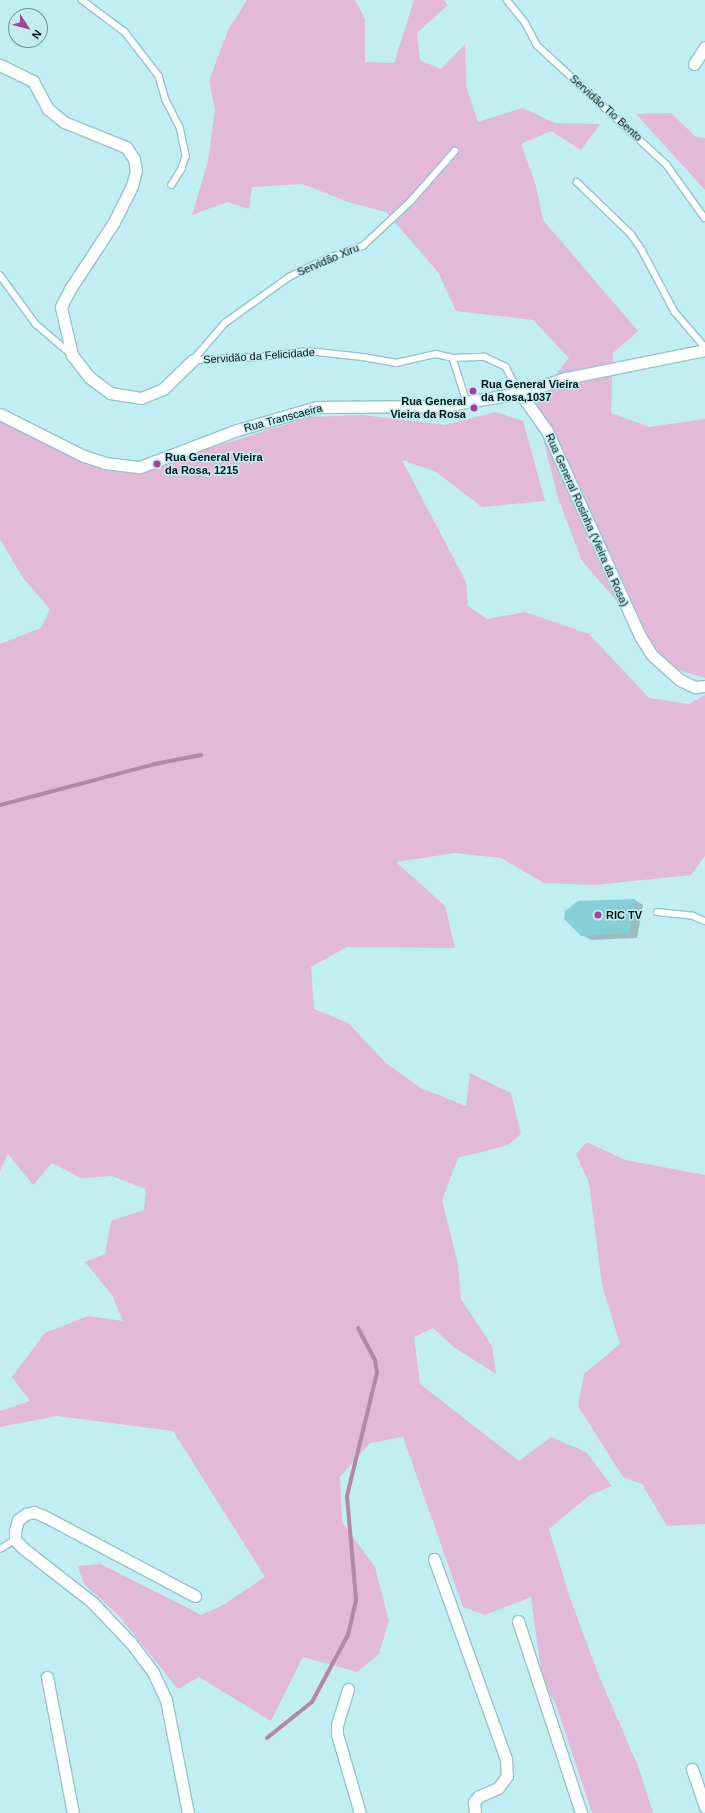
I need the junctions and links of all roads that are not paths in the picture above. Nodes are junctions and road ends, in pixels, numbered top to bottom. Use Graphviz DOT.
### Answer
graph roads {
  1 [pos="82,0"];
  2 [pos="506,0"];
  3 [pos="705,47"];
  4 [pos="694,64"];
  5 [pos="0,65"];
  6 [pos="455,151"];
  7 [pos="577,182"];
  8 [pos="172,184"];
  9 [pos="705,218"];
  10 [pos="0,274"];
  11 [pos="705,347"];
  12 [pos="705,350"];
  13 [pos="72,355"];
  14 [pos="453,358"];
  15 [pos="193,360"];
  16 [pos="520,393"];
  17 [pos="467,402"];
  18 [pos="0,414"];
  19 [pos="705,686"];
  20 [pos="657,912"];
  21 [pos="705,921"];
  22 [pos="15,1540"];
  23 [pos="0,1549"];
  24 [pos="434,1559"];
  25 [pos="195,1596"];
  26 [pos="518,1621"];
  27 [pos="47,1677"];
  28 [pos="348,1689"];
  29 [pos="692,1769"];
  30 [pos="705,1807"];
  31 [pos="73,1813"];
  32 [pos="188,1813"];
  33 [pos="360,1813"];
  34 [pos="475,1813"];
  35 [pos="581,1813"];
  1 -- 8 [label="lane"];
  2 -- 9 [label="lane, Servidão Tio Bento"];
  3 -- 4 [label="street"];
  5 -- 13 [label="street, Servidão da Felicidade"];
  6 -- 15 [label="lane, Servidão Xiru"];
  7 -- 11 [label="lane"];
  10 -- 13 [label="lane"];
  12 -- 16 [label="street"];
  13 -- 15 [label="street, Servidão da Felicidade"];
  14 -- 15 [label="lane, Servidão da Felicidade"];
  14 -- 16 [label="lane, Servidão da Felicidade"];
  14 -- 17 [label="lane"];
  16 -- 17 [label="street, Rua Transcaeira"];
  16 -- 19 [label="street, Rua General Rosinha (Vieira da Rosa)"];
  17 -- 18 [label="street, Rua Transcaeira"];
  20 -- 21 [label="lane"];
  22 -- 23 [label="lane"];
  22 -- 25 [label="street"];
  22 -- 32 [label="street"];
  24 -- 34 [label="street"];
  26 -- 35 [label="street"];
  27 -- 31 [label="street"];
  28 -- 33 [label="street"];
  29 -- 30 [label="street"];
}
